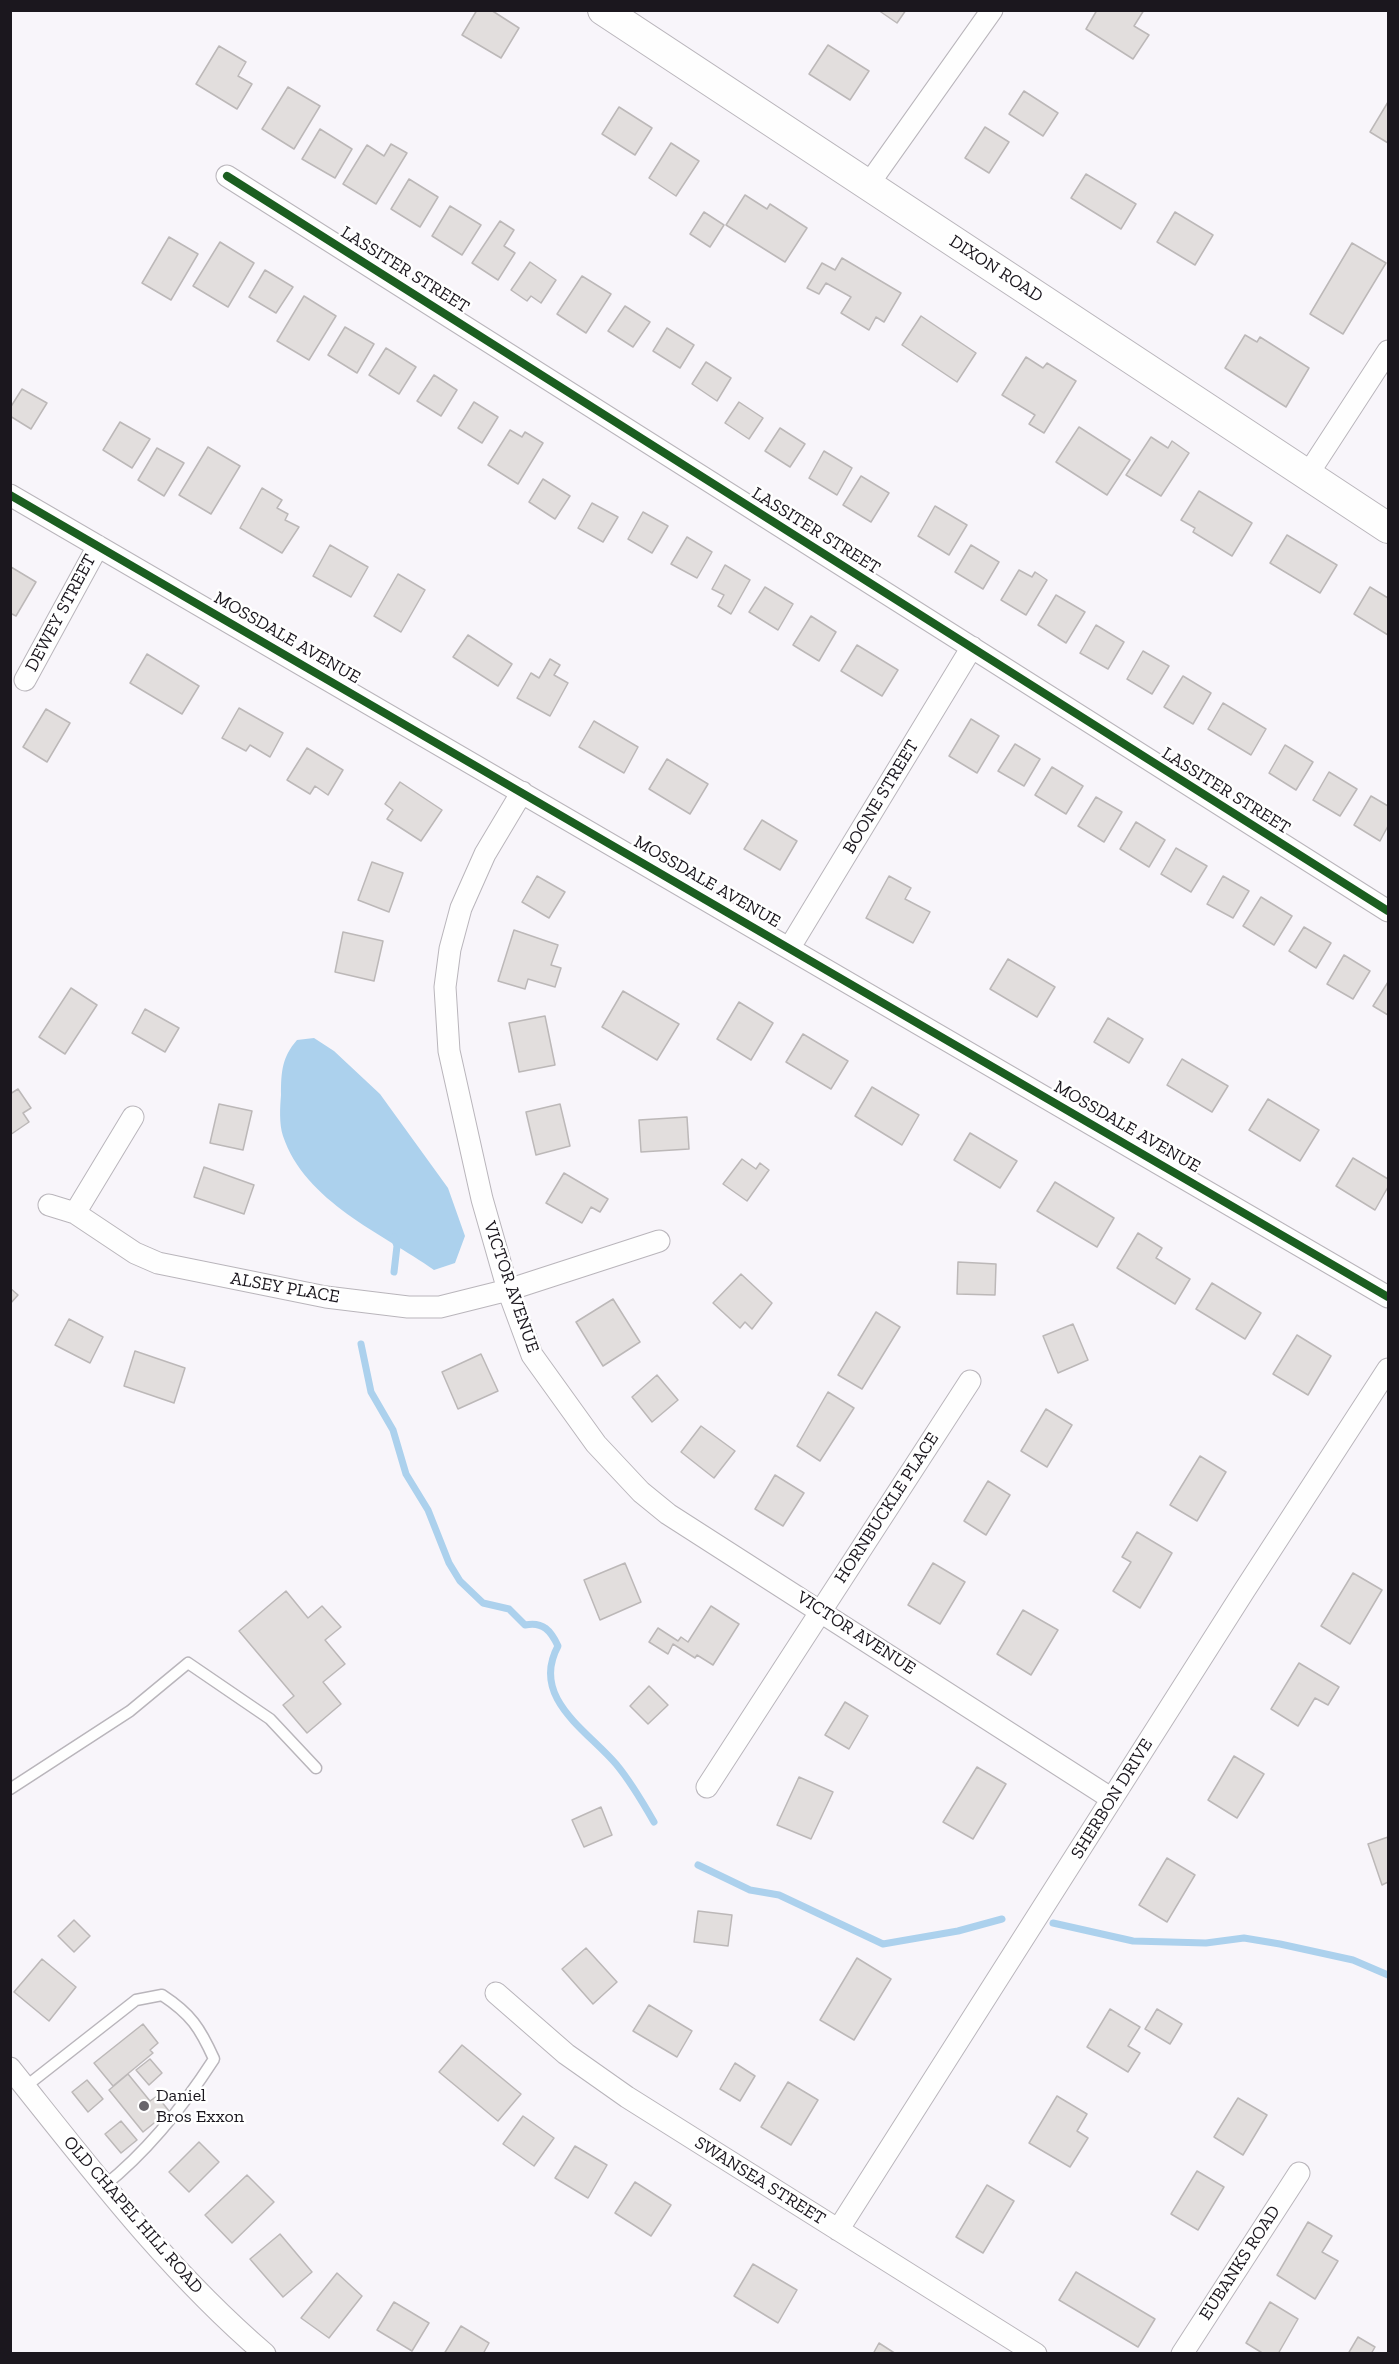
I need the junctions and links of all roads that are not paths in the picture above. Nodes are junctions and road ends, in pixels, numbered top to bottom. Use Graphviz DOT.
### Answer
graph roads {
  1 [pos="603,10"];
  2 [pos="992,10"];
  3 [pos="227,176"];
  4 [pos="868,185"];
  5 [pos="1389,351"];
  6 [pos="1308,474"];
  7 [pos="10,495"];
  8 [pos="1389,528"];
  9 [pos="98,546"];
  10 [pos="972,647"];
  11 [pos="25,680"];
  12 [pos="522,792"];
  13 [pos="1389,911"];
  14 [pos="790,946"];
  15 [pos="133,1117"];
  16 [pos="49,1205"];
  17 [pos="75,1213"];
  18 [pos="659,1241"];
  19 [pos="508,1290"];
  20 [pos="1389,1297"];
  21 [pos="1389,1369"];
  22 [pos="970,1381"];
  23 [pos="821,1610"];
  24 [pos="316,1767"];
  25 [pos="707,1787"];
  26 [pos="10,1789"];
  27 [pos="1112,1799"];
  28 [pos="496,1993"];
  29 [pos="10,2068"];
  30 [pos="26,2087"];
  31 [pos="1299,2173"];
  32 [pos="104,2186"];
  33 [pos="838,2230"];
  34 [pos="265,2354"];
  35 [pos="1036,2354"];
  36 [pos="1182,2354"];
  1 -- 4 [label="street, DIXON ROAD"];
  2 -- 4 [label="street"];
  3 -- 10 [label="street, LASSITER STREET"];
  4 -- 6 [label="street, DIXON ROAD"];
  5 -- 6 [label="street"];
  6 -- 8 [label="street, DIXON ROAD"];
  7 -- 9 [label="street, MOSSDALE AVENUE"];
  9 -- 11 [label="street, DEWEY STREET"];
  9 -- 12 [label="street, MOSSDALE AVENUE"];
  10 -- 13 [label="street, LASSITER STREET"];
  10 -- 14 [label="street, BOONE STREET"];
  12 -- 14 [label="street, MOSSDALE AVENUE"];
  12 -- 19 [label="street, VICTOR AVENUE"];
  14 -- 20 [label="street, MOSSDALE AVENUE"];
  15 -- 17 [label="street"];
  16 -- 17 [label="street, ALSEY PLACE"];
  17 -- 19 [label="street, ALSEY PLACE"];
  18 -- 19 [label="street, ALSEY PLACE"];
  19 -- 23 [label="street, VICTOR AVENUE"];
  21 -- 27 [label="street, SHERBON DRIVE"];
  22 -- 23 [label="street, HORNBUCKLE PLACE"];
  23 -- 25 [label="street, HORNBUCKLE PLACE"];
  23 -- 27 [label="street, VICTOR AVENUE"];
  24 -- 26 [label="lane"];
  27 -- 33 [label="street, SHERBON DRIVE"];
  28 -- 33 [label="street, SWANSEA STREET"];
  29 -- 30 [label="street, OLD CHAPEL HILL ROAD"];
  30 -- 32 [label="street, OLD CHAPEL HILL ROAD"];
  30 -- 32 [label="lane"];
  31 -- 36 [label="street, EUBANKS ROAD"];
  32 -- 34 [label="street, OLD CHAPEL HILL ROAD"];
  33 -- 35 [label="street, SWANSEA STREET"];
}
